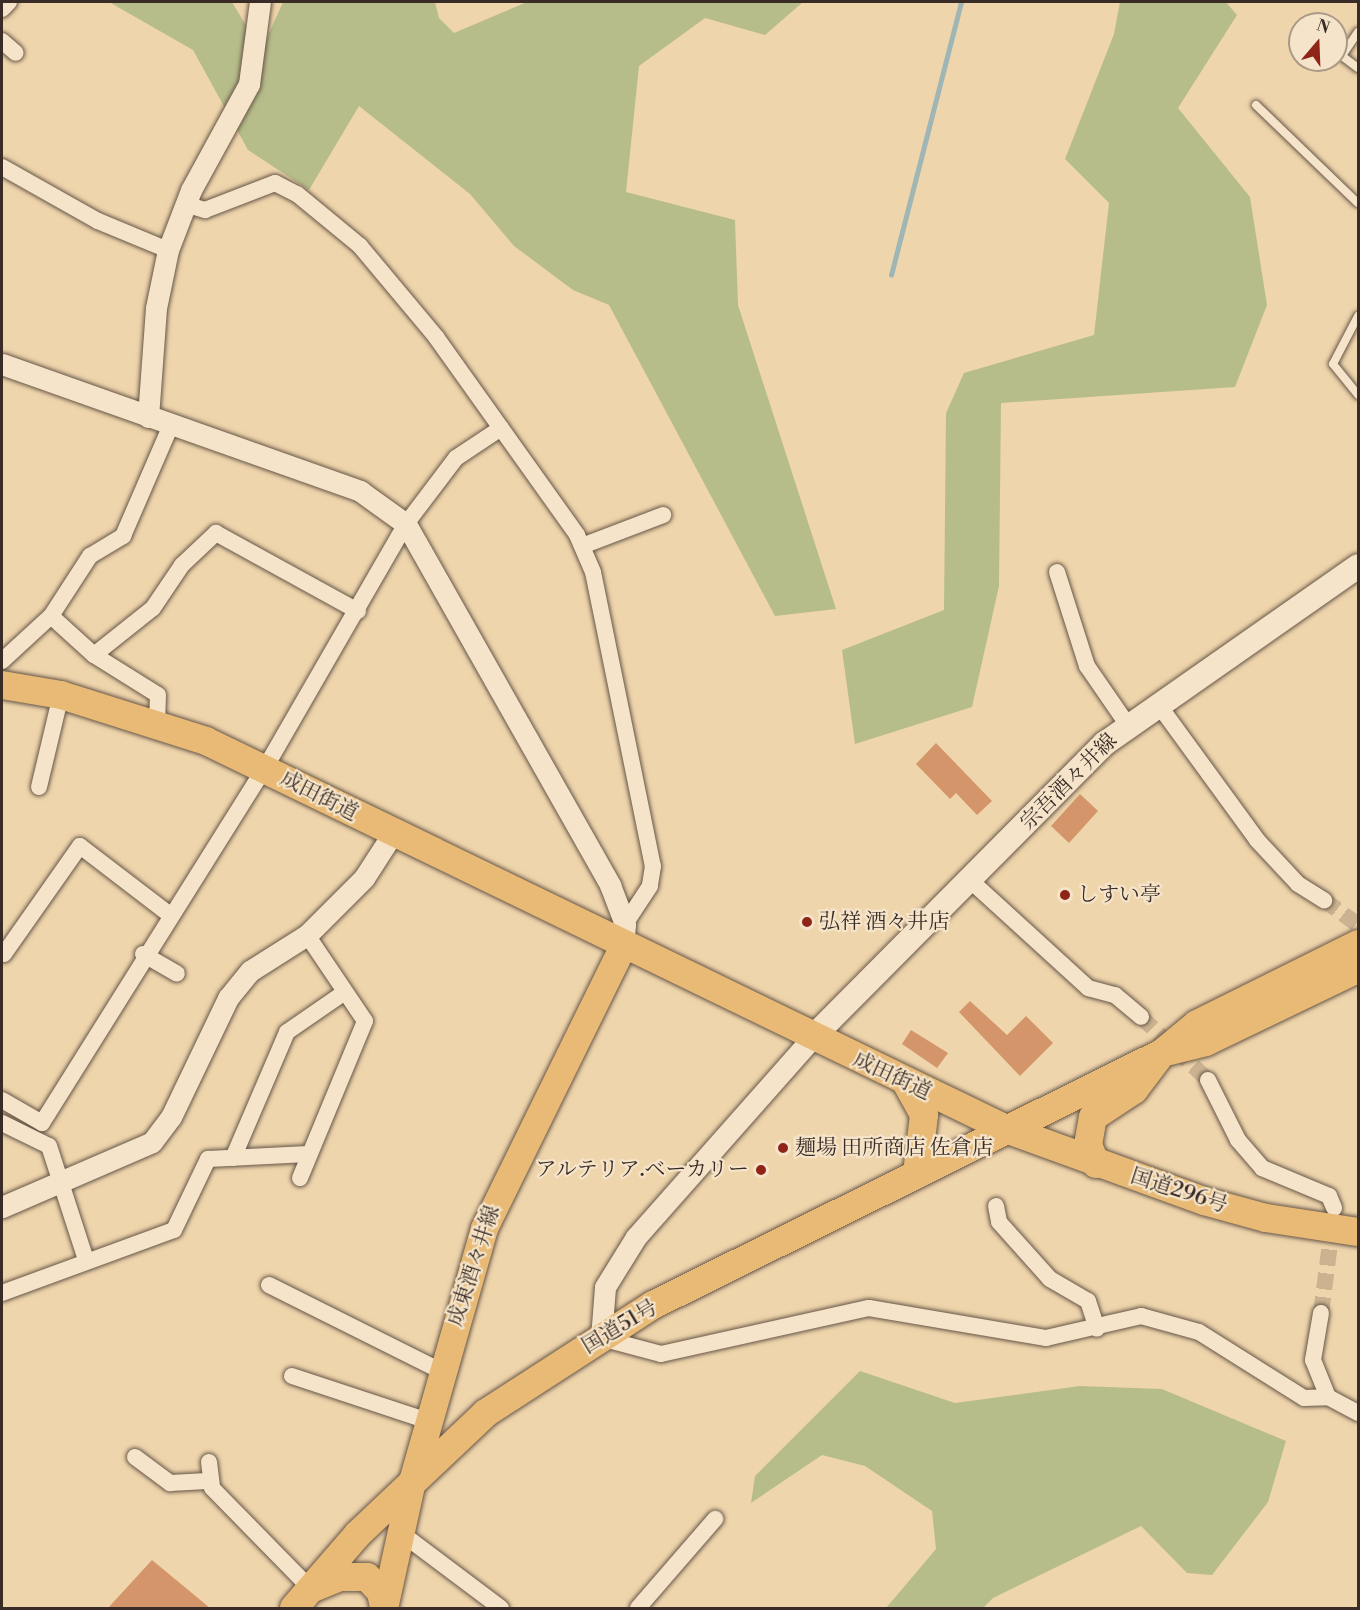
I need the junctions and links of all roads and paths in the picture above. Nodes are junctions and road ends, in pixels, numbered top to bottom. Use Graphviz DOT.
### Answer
graph roads {
  1 [pos="9,2"];
  2 [pos="260,2"];
  3 [pos="2,9"];
  4 [pos="1359,32"];
  5 [pos="2,41"];
  6 [pos="16,53"];
  7 [pos="1359,68"];
  8 [pos="1256,105"];
  9 [pos="2,167"];
  10 [pos="1359,203"];
  11 [pos="185,204"];
  12 [pos="168,250"];
  13 [pos="1359,316"];
  14 [pos="2,364"];
  15 [pos="1359,395"];
  16 [pos="148,417"];
  17 [pos="171,425"];
  18 [pos="501,428"];
  19 [pos="663,515"];
  20 [pos="406,524"];
  21 [pos="582,546"];
  22 [pos="1359,566"];
  23 [pos="1057,572"];
  24 [pos="358,611"];
  25 [pos="51,616"];
  26 [pos="94,655"];
  27 [pos="2,661"];
  28 [pos="2,684"];
  29 [pos="61,695"];
  30 [pos="1158,704"];
  31 [pos="158,723"];
  32 [pos="1127,724"];
  33 [pos="265,768"];
  34 [pos="39,787"];
  35 [pos="393,833"];
  36 [pos="970,881"];
  37 [pos="1324,900"];
  38 [pos="169,914"];
  39 [pos="307,935"];
  40 [pos="624,935"];
  41 [pos="1359,944"];
  42 [pos="4,954"];
  43 [pos="143,954"];
  44 [pos="1359,969"];
  45 [pos="177,974"];
  46 [pos="345,992"];
  47 [pos="1141,1017"];
  48 [pos="812,1038"];
  49 [pos="1162,1053"];
  50 [pos="1208,1080"];
  51 [pos="907,1084"];
  52 [pos="2,1101"];
  53 [pos="2,1123"];
  54 [pos="1006,1129"];
  55 [pos="308,1154"];
  56 [pos="233,1158"];
  57 [pos="1096,1164"];
  58 [pos="917,1174"];
  59 [pos="300,1178"];
  60 [pos="63,1182"];
  61 [pos="996,1206"];
  62 [pos="2,1207"];
  63 [pos="1334,1208"];
  64 [pos="1359,1232"];
  65 [pos="86,1260"];
  66 [pos="269,1285"];
  67 [pos="2,1293"];
  68 [pos="1321,1313"];
  69 [pos="1097,1329"];
  70 [pos="601,1338"];
  71 [pos="441,1371"];
  72 [pos="292,1376"];
  73 [pos="1328,1396"];
  74 [pos="1359,1413"];
  75 [pos="428,1422"];
  76 [pos="135,1457"];
  77 [pos="209,1462"];
  78 [pos="207,1481"];
  79 [pos="412,1481"];
  80 [pos="715,1519"];
  81 [pos="401,1533"];
  82 [pos="302,1599"];
  83 [pos="384,1608"];
  84 [pos="501,1608"];
  85 [pos="638,1608"];
  1 -- 3 [label="street"];
  2 -- 11 [label="street"];
  4 -- 7 [label="lane"];
  5 -- 6 [label="street"];
  8 -- 10 [label="lane"];
  9 -- 12 [label="street"];
  11 -- 12 [label="street"];
  11 -- 18 [label="street"];
  12 -- 16 [label="street"];
  13 -- 15 [label="lane"];
  14 -- 16 [label="street"];
  16 -- 17 [label="street"];
  17 -- 20 [label="street"];
  17 -- 25 [label="street"];
  18 -- 20 [label="street"];
  18 -- 21 [label="street"];
  19 -- 21 [label="street"];
  20 -- 24 [label="street"];
  20 -- 40 [label="street"];
  21 -- 40 [label="street"];
  22 -- 30 [label="main road, 宗吾酒々井線"];
  23 -- 32 [label="street"];
  24 -- 26 [label="street"];
  24 -- 33 [label="street"];
  25 -- 26 [label="street"];
  25 -- 27 [label="street"];
  26 -- 31 [label="street"];
  28 -- 29 [label="highway, 成田街道"];
  29 -- 31 [label="highway, 成田街道"];
  29 -- 34 [label="street"];
  30 -- 32 [label="main road, 宗吾酒々井線"];
  30 -- 37 [label="street"];
  31 -- 33 [label="highway, 成田街道"];
  32 -- 36 [label="main road, 宗吾酒々井線"];
  33 -- 35 [label="highway, 成田街道"];
  33 -- 38 [label="street"];
  35 -- 39 [label="street"];
  35 -- 40 [label="highway, 成田街道"];
  36 -- 47 [label="street"];
  36 -- 48 [label="main road, 宗吾酒々井線"];
  38 -- 42 [label="street"];
  38 -- 43 [label="street"];
  39 -- 46 [label="street"];
  39 -- 60 [label="street"];
  40 -- 48 [label="highway, 成田街道"];
  40 -- 71 [label="main road, 成東酒々井線"];
  41 -- 49 [label="highway"];
  43 -- 45 [label="street"];
  43 -- 52 [label="street"];
  44 -- 49 [label="highway"];
  46 -- 55 [label="street"];
  46 -- 56 [label="street"];
  48 -- 51 [label="highway, 成田街道"];
  48 -- 70 [label="street"];
  49 -- 54 [label="highway"];
  49 -- 57 [label="highway"];
  50 -- 63 [label="street"];
  51 -- 54 [label="highway, 成田街道"];
  51 -- 58 [label="highway"];
  53 -- 60 [label="street"];
  54 -- 57 [label="highway, 国道296号"];
  54 -- 58 [label="highway, 国道51号"];
  55 -- 56 [label="street"];
  55 -- 59 [label="street"];
  56 -- 65 [label="street"];
  57 -- 64 [label="highway, 国道296号"];
  58 -- 70 [label="highway, 国道51号"];
  60 -- 62 [label="street"];
  60 -- 65 [label="street"];
  61 -- 69 [label="street"];
  65 -- 67 [label="street"];
  66 -- 71 [label="street"];
  68 -- 73 [label="street"];
  69 -- 70 [label="street"];
  69 -- 73 [label="street"];
  70 -- 79 [label="highway, 国道51号"];
  71 -- 75 [label="main road, 成東酒々井線"];
  72 -- 75 [label="street"];
  73 -- 74 [label="street"];
  75 -- 79 [label="main road, 成東酒々井線"];
  76 -- 78 [label="street"];
  77 -- 78 [label="street"];
  78 -- 82 [label="street"];
  79 -- 81 [label="main road, 成東酒々井線"];
  79 -- 82 [label="highway, 国道51号"];
  80 -- 85 [label="street"];
  81 -- 83 [label="main road, 成東酒々井線"];
  81 -- 84 [label="street"];
  82 -- 83 [label="highway"];
}
